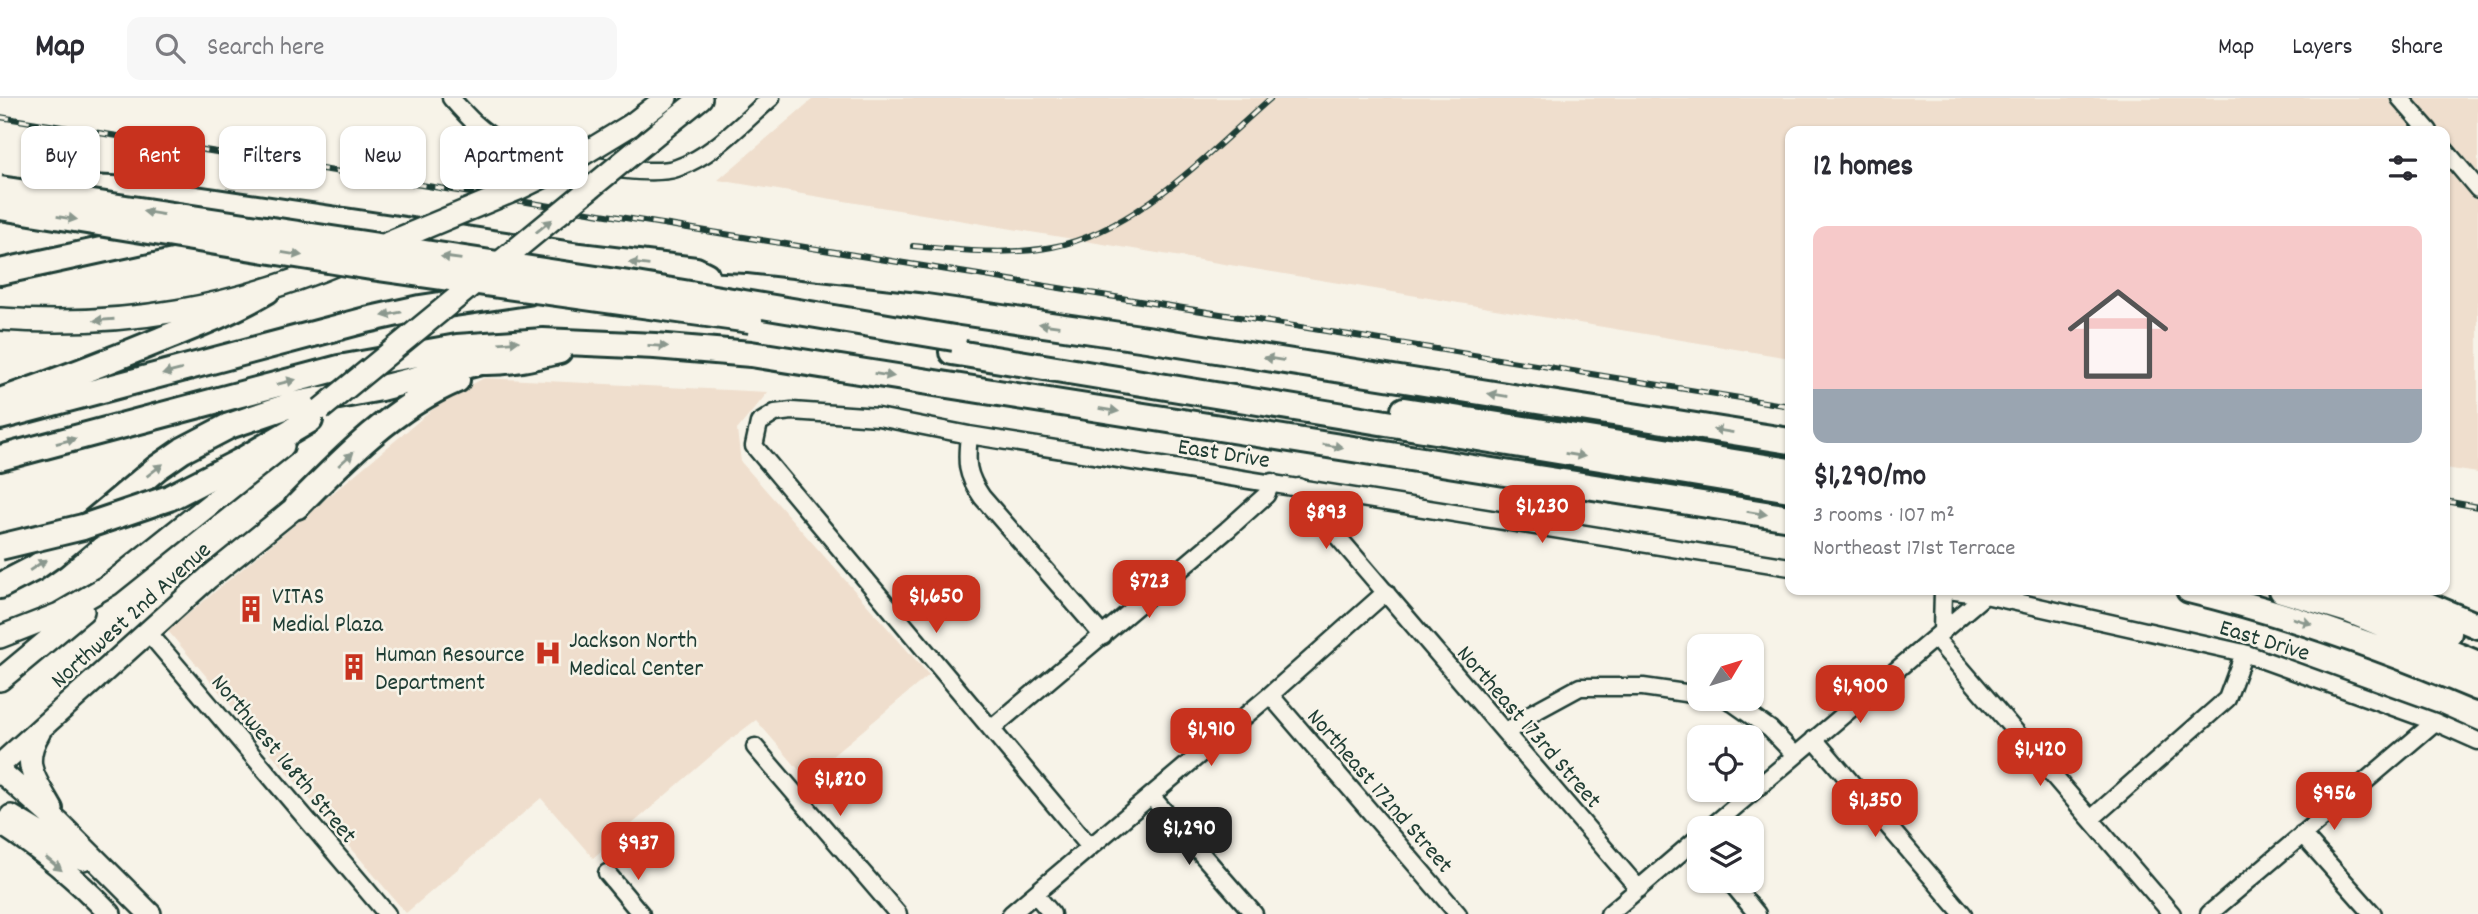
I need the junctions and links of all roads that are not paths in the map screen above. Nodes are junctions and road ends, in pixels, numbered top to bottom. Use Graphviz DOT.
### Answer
graph roads {
  1 [pos="452,98"];
  2 [pos="666,98"];
  3 [pos="701,98"];
  4 [pos="771,98"];
  5 [pos="2400,98"];
  6 [pos="2425,126"];
  7 [pos="2450,156"];
  8 [pos="0,189"];
  9 [pos="2478,189"];
  10 [pos="0,195"];
  11 [pos="0,207"];
  12 [pos="328,219"];
  13 [pos="0,272"];
  14 [pos="728,286"];
  15 [pos="267,291"];
  16 [pos="0,318"];
  17 [pos="590,343"];
  18 [pos="953,345"];
  19 [pos="496,362"];
  20 [pos="0,401"];
  21 [pos="316,415"];
  22 [pos="0,417"];
  23 [pos="969,435"];
  24 [pos="1785,441"];
  25 [pos="0,458"];
  26 [pos="1785,470"];
  27 [pos="1272,482"];
  28 [pos="1299,487"];
  29 [pos="1785,488"];
  30 [pos="297,506"];
  31 [pos="1785,517"];
  32 [pos="0,547"];
  33 [pos="1785,567"];
  34 [pos="109,585"];
  35 [pos="0,586"];
  36 [pos="1386,592"];
  37 [pos="1944,595"];
  38 [pos="1985,595"];
  39 [pos="2210,595"];
  40 [pos="2298,595"];
  41 [pos="2356,595"];
  42 [pos="2404,595"];
  43 [pos="2478,626"];
  44 [pos="147,631"];
  45 [pos="1939,635"];
  46 [pos="1103,636"];
  47 [pos="0,637"];
  48 [pos="2478,646"];
  49 [pos="2244,653"];
  50 [pos="2478,664"];
  51 [pos="0,680"];
  52 [pos="2478,688"];
  53 [pos="1687,693"];
  54 [pos="1270,695"];
  55 [pos="1744,711"];
  56 [pos="2435,722"];
  57 [pos="42,728"];
  58 [pos="991,729"];
  59 [pos="1506,733"];
  60 [pos="1814,739"];
  61 [pos="2478,741"];
  62 [pos="755,747"];
  63 [pos="1795,755"];
  64 [pos="0,765"];
  65 [pos="0,771"];
  66 [pos="1151,796"];
  67 [pos="0,811"];
  68 [pos="1724,816"];
  69 [pos="2091,819"];
  70 [pos="0,823"];
  71 [pos="59,823"];
  72 [pos="2302,834"];
  73 [pos="1090,847"];
  74 [pos="1687,850"];
  75 [pos="607,873"];
  76 [pos="120,883"];
  77 [pos="1639,889"];
  78 [pos="1740,893"];
  79 [pos="1035,894"];
  80 [pos="110,914"];
  81 [pos="150,914"];
  82 [pos="387,914"];
  83 [pos="641,914"];
  84 [pos="898,914"];
  85 [pos="1011,914"];
  86 [pos="1052,914"];
  87 [pos="1254,914"];
  88 [pos="1458,914"];
  89 [pos="1609,914"];
  90 [pos="1758,914"];
  91 [pos="1964,914"];
  92 [pos="2172,914"];
  93 [pos="2209,914"];
  94 [pos="2373,914"];
  1 -- 4 [label="street"];
  2 -- 15 [label="main road, bridge"];
  21 -- 3 [label="main road, one-way, bridge"];
  5 -- 6 [label="street"];
  7 -- 9 [label="street"];
  18 -- 8 [label="highway, one-way, bridge"];
  10 -- 12 [label="highway"];
  11 -- 18 [label="highway, one-way, bridge"];
  12 -- 13 [label="highway"];
  14 -- 12 [label="highway, one-way"];
  14 -- 22 [label="highway, one-way"];
  24 -- 14 [label="highway, one-way"];
  15 -- 16 [label="main road, one-way"];
  15 -- 20 [label="highway"];
  17 -- 19 [label="highway"];
  25 -- 17 [label="highway, one-way"];
  17 -- 31 [label="highway, one-way"];
  18 -- 26 [label="highway"];
  18 -- 29 [label="highway, one-way"];
  30 -- 19 [label="highway, one-way"];
  35 -- 19 [label="highway, one-way"];
  21 -- 32 [label="highway, bridge"];
  21 -- 34 [label="main road"];
  23 -- 27 [label="street, East Drive"];
  23 -- 46 [label="street"];
  23 -- 58 [label="street, East Drive"];
  27 -- 28 [label="street, East Drive"];
  27 -- 46 [label="street"];
  28 -- 33 [label="street, East Drive"];
  28 -- 36 [label="street, Northeast 173rd Street"];
  30 -- 44 [label="main road, Northwest 2nd Avenue"];
  34 -- 47 [label="main road"];
  34 -- 51 [label="main road"];
  36 -- 54 [label="street"];
  36 -- 59 [label="street, Northeast 173rd Street"];
  37 -- 45 [label="street"];
  38 -- 45 [label="street"];
  38 -- 49 [label="street, East Drive"];
  39 -- 52 [label="highway, one-way"];
  40 -- 50 [label="highway"];
  41 -- 48 [label="highway"];
  42 -- 43 [label="highway"];
  44 -- 57 [label="main road, Northwest 2nd Avenue"];
  44 -- 82 [label="street, Northwest 168th Street"];
  45 -- 60 [label="street"];
  45 -- 69 [label="street"];
  46 -- 58 [label="street"];
  49 -- 56 [label="street, East Drive"];
  49 -- 69 [label="street"];
  53 -- 59 [label="street"];
  54 -- 66 [label="street"];
  54 -- 88 [label="street, Northeast 172nd Street"];
  55 -- 63 [label="street"];
  56 -- 61 [label="street, East Drive"];
  56 -- 72 [label="street"];
  57 -- 64 [label="main road, Northwest 2nd Avenue"];
  57 -- 71 [label="main road"];
  58 -- 73 [label="street"];
  59 -- 77 [label="street, Northeast 173rd Street"];
  60 -- 63 [label="street"];
  60 -- 91 [label="street"];
  62 -- 84 [label="street"];
  63 -- 68 [label="street"];
  65 -- 71 [label="main road"];
  66 -- 73 [label="street"];
  66 -- 87 [label="street"];
  67 -- 76 [label="main road"];
  69 -- 92 [label="street"];
  70 -- 80 [label="main road, one-way"];
  71 -- 76 [label="main road"];
  72 -- 93 [label="street"];
  72 -- 94 [label="street"];
  73 -- 79 [label="street"];
  74 -- 77 [label="street"];
  75 -- 83 [label="street"];
  76 -- 81 [label="main road"];
  77 -- 89 [label="street"];
  78 -- 90 [label="street"];
  79 -- 85 [label="street"];
  79 -- 86 [label="street"];
}
